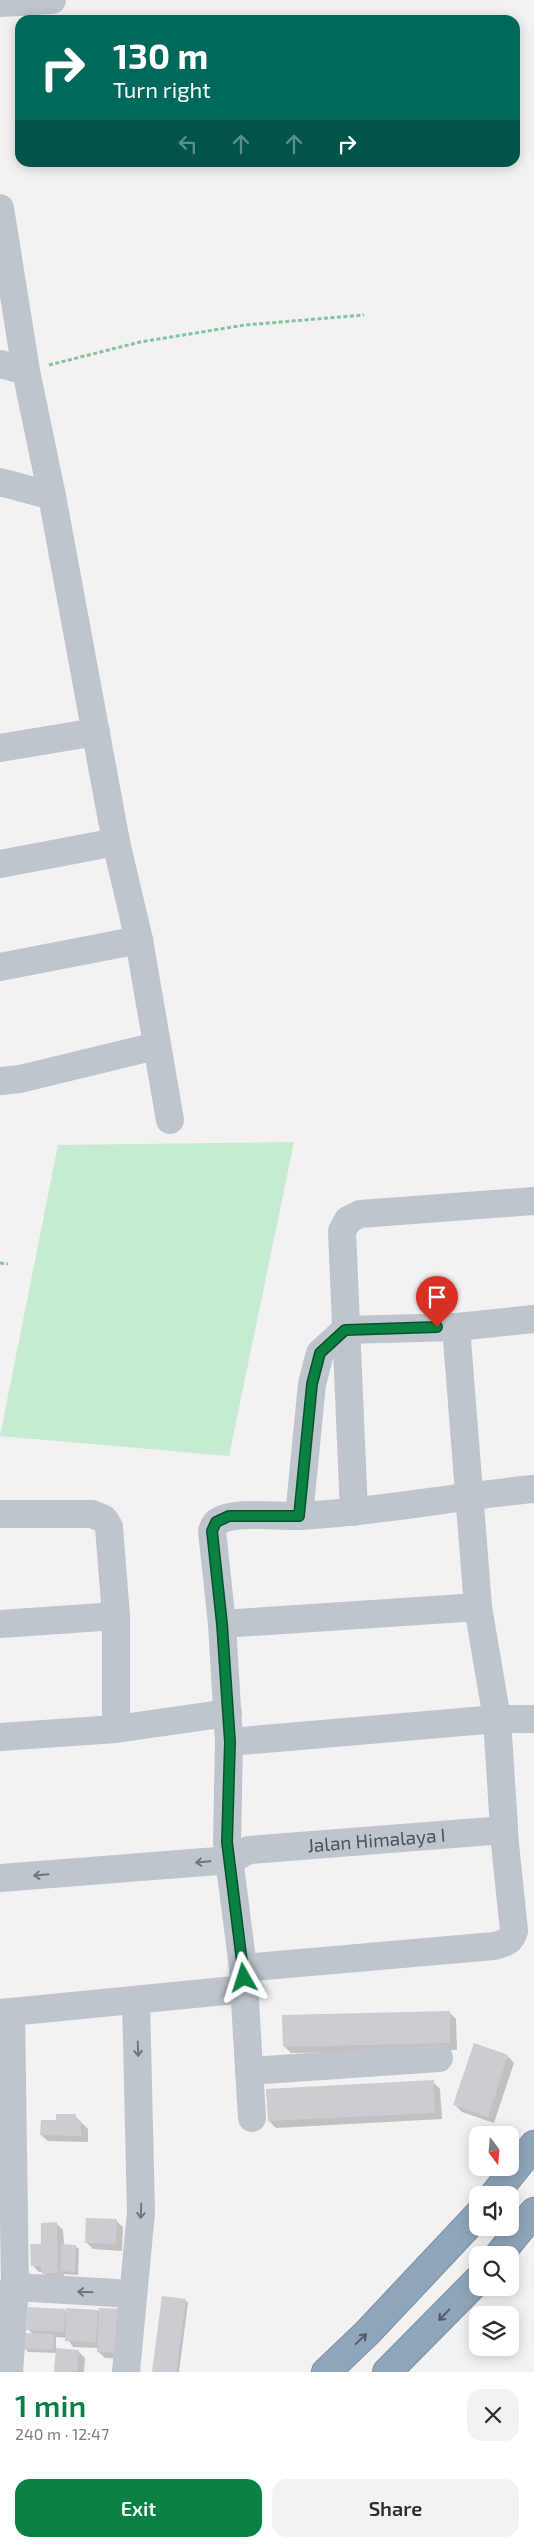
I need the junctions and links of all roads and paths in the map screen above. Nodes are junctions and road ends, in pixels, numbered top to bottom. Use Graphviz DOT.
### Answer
graph roads {
  1 [pos="52,0"];
  2 [pos="0,3"];
  3 [pos="0,208"];
  4 [pos="5,263"];
  5 [pos="364,316"];
  6 [pos="13,367"];
  7 [pos="0,482"];
  8 [pos="52,496"];
  9 [pos="96,732"];
  10 [pos="0,748"];
  11 [pos="116,842"];
  12 [pos="0,864"];
  13 [pos="139,940"];
  14 [pos="0,967"];
  15 [pos="156,1046"];
  16 [pos="0,1081"];
  17 [pos="170,1120"];
  18 [pos="534,1201"];
  19 [pos="0,1263"];
  20 [pos="8,1264"];
  21 [pos="534,1319"];
  22 [pos="456,1327"];
  23 [pos="345,1330"];
  24 [pos="534,1488"];
  25 [pos="468,1495"];
  26 [pos="354,1512"];
  27 [pos="0,1514"];
  28 [pos="299,1516"];
  29 [pos="478,1607"];
  30 [pos="116,1616"];
  31 [pos="0,1624"];
  32 [pos="222,1624"];
  33 [pos="228,1713"];
  34 [pos="497,1719"];
  35 [pos="534,1719"];
  36 [pos="116,1729"];
  37 [pos="0,1736"];
  38 [pos="230,1742"];
  39 [pos="504,1830"];
  40 [pos="235,1850"];
  41 [pos="0,1861"];
  42 [pos="0,1878"];
  43 [pos="244,1979"];
  44 [pos="136,2000"];
  45 [pos="5,2013"];
  46 [pos="439,2058"];
  47 [pos="250,2071"];
  48 [pos="252,2118"];
  49 [pos="534,2145"];
  50 [pos="501,2186"];
  51 [pos="534,2212"];
  52 [pos="469,2225"];
  53 [pos="506,2246"];
  54 [pos="15,2288"];
  55 [pos="469,2289"];
  56 [pos="133,2294"];
  57 [pos="9,2372"];
  58 [pos="126,2372"];
  59 [pos="326,2372"];
  60 [pos="386,2372"];
  1 -- 2 [label="street"];
  3 -- 4 [label="street"];
  4 -- 6 [label="street"];
  5 -- 6 [label="path"];
  6 -- 8 [label="street"];
  7 -- 8 [label="street"];
  8 -- 9 [label="street"];
  9 -- 10 [label="street"];
  9 -- 11 [label="street"];
  11 -- 12 [label="street"];
  11 -- 13 [label="street"];
  13 -- 14 [label="street"];
  13 -- 15 [label="street"];
  15 -- 16 [label="street"];
  15 -- 17 [label="street"];
  18 -- 23 [label="street"];
  19 -- 20 [label="path"];
  21 -- 22 [label="street"];
  22 -- 23 [label="street"];
  22 -- 25 [label="street"];
  23 -- 26 [label="street"];
  23 -- 28 [label="street"];
  24 -- 25 [label="street"];
  25 -- 26 [label="street"];
  25 -- 29 [label="street"];
  26 -- 28 [label="street"];
  27 -- 30 [label="street"];
  28 -- 32 [label="street"];
  29 -- 32 [label="street"];
  29 -- 34 [label="street"];
  30 -- 31 [label="street"];
  30 -- 36 [label="street"];
  32 -- 33 [label="street"];
  33 -- 36 [label="street"];
  33 -- 38 [label="street"];
  34 -- 35 [label="street"];
  34 -- 38 [label="street"];
  34 -- 39 [label="street"];
  36 -- 37 [label="street"];
  38 -- 40 [label="street"];
  39 -- 40 [label="street, Jalan Himalaya I"];
  39 -- 43 [label="street"];
  40 -- 41 [label="street"];
  40 -- 42 [label="street, one-way"];
  40 -- 43 [label="street"];
  43 -- 44 [label="street"];
  43 -- 47 [label="street"];
  44 -- 45 [label="street"];
  44 -- 56 [label="street, one-way"];
  45 -- 54 [label="street"];
  46 -- 47 [label="street"];
  47 -- 48 [label="street"];
  49 -- 50 [label="highway"];
  51 -- 53 [label="highway"];
  59 -- 52 [label="highway, one-way"];
  56 -- 54 [label="street, one-way"];
  54 -- 57 [label="street"];
  55 -- 60 [label="highway, one-way"];
  56 -- 58 [label="street"];
}
